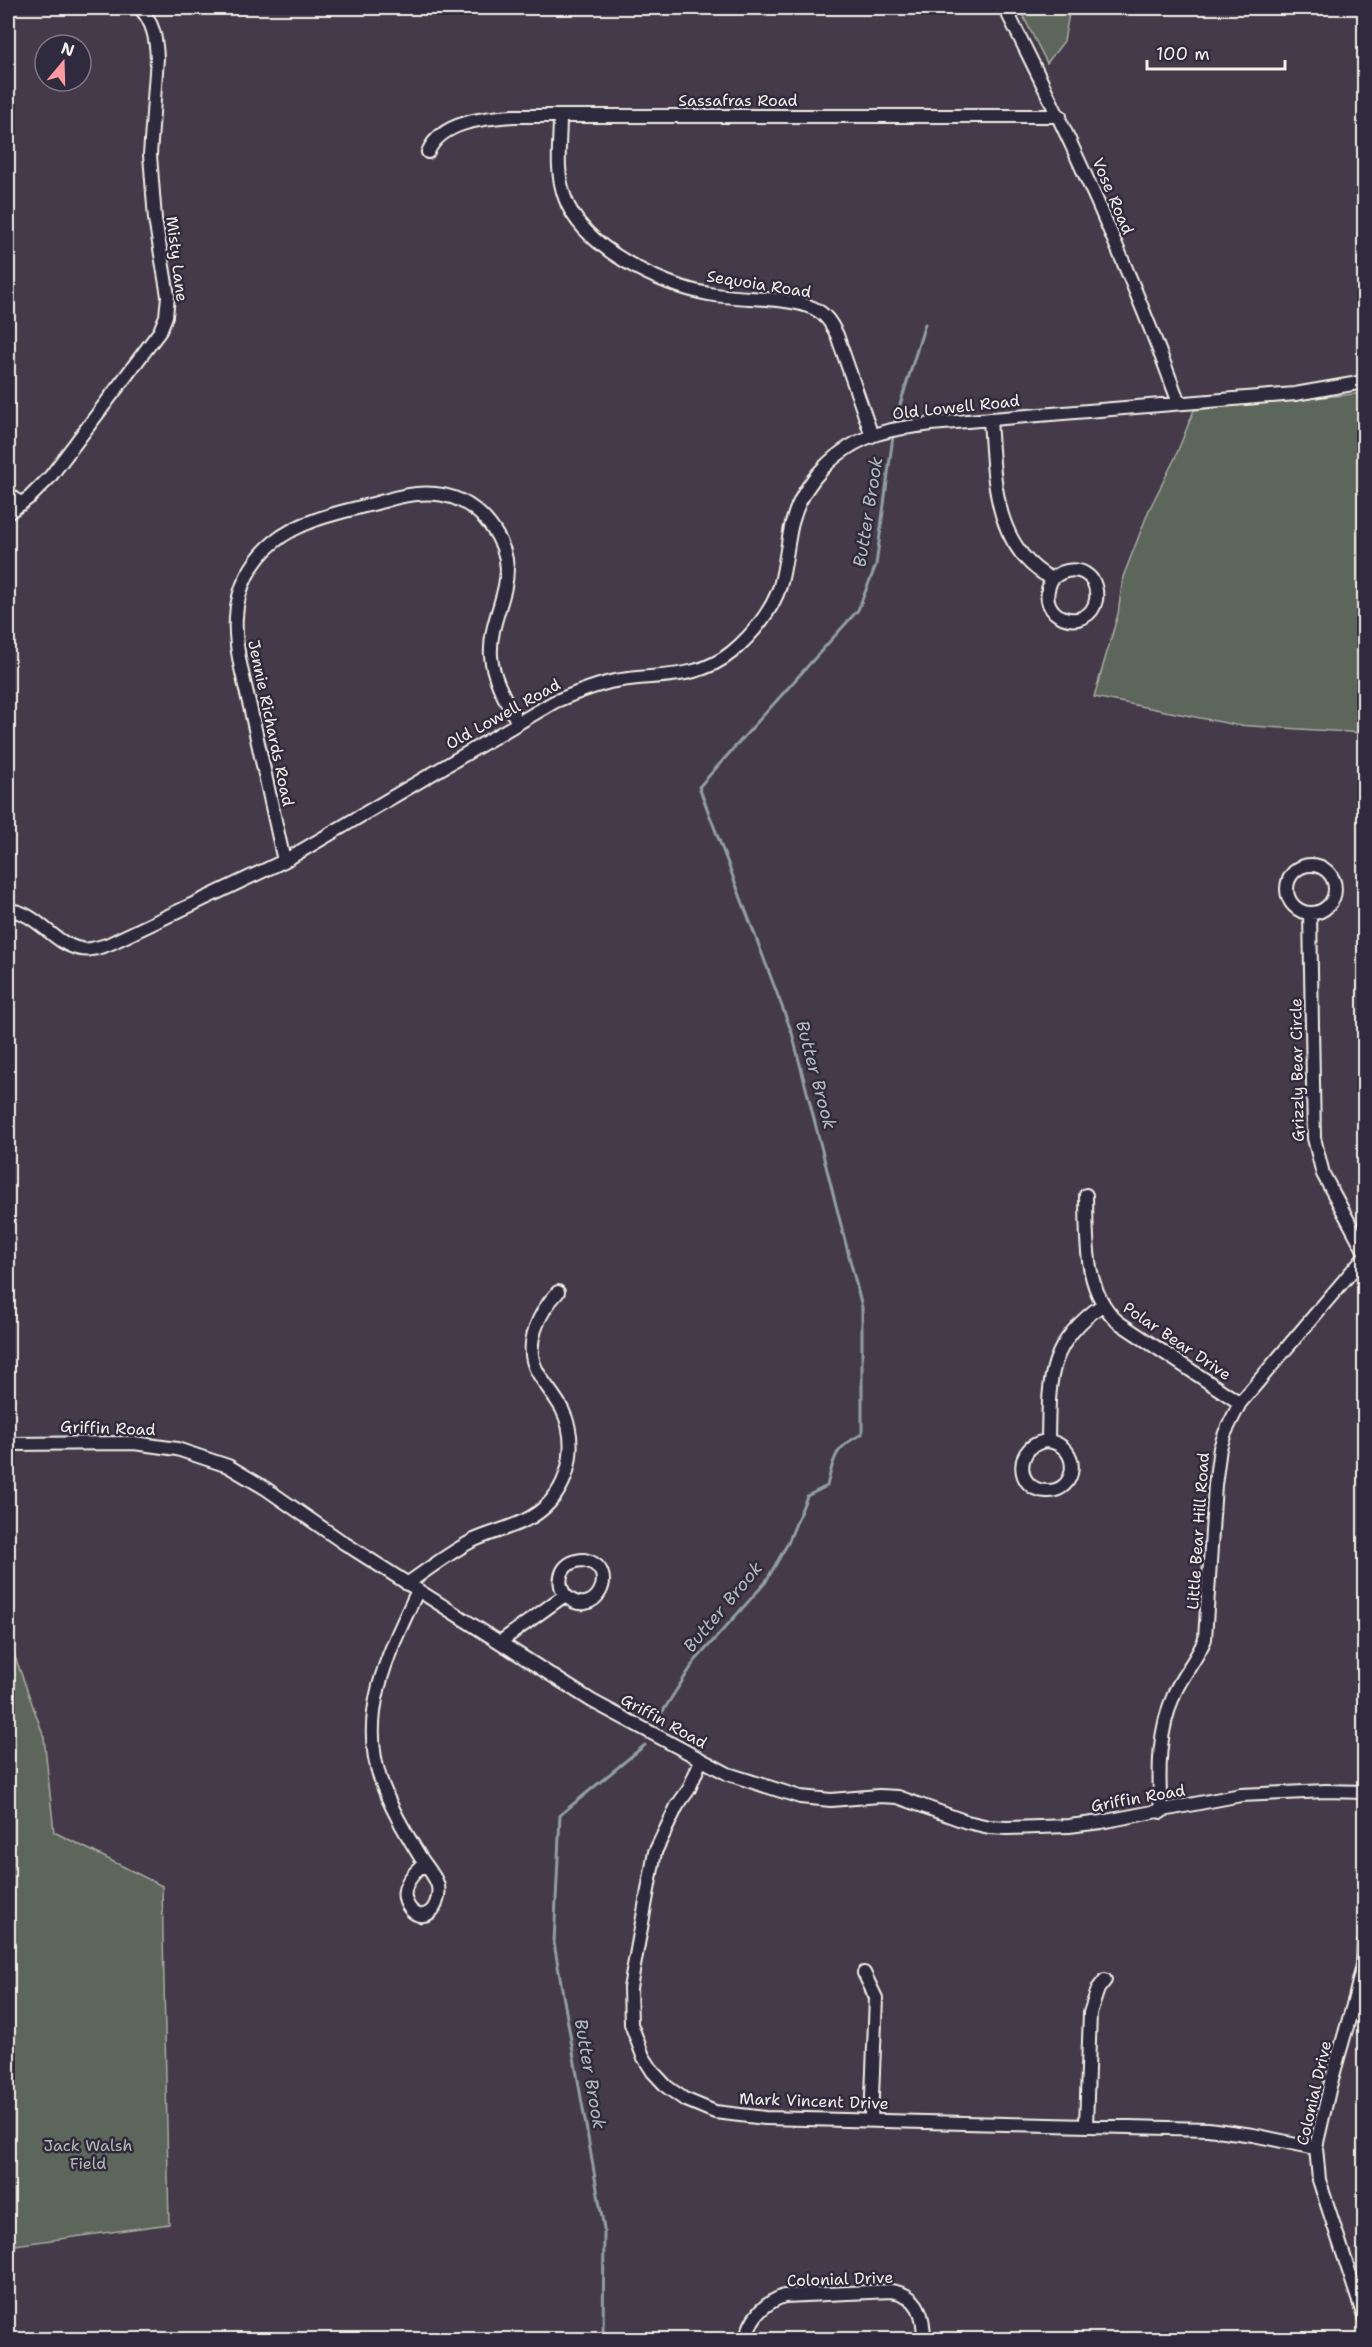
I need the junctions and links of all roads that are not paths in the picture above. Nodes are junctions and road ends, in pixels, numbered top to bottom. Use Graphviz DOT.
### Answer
graph roads {
  1 [pos="140,8"];
  2 [pos="1005,8"];
  3 [pos="560,116"];
  4 [pos="1060,117"];
  5 [pos="428,152"];
  6 [pos="1365,382"];
  7 [pos="1179,403"];
  8 [pos="990,419"];
  9 [pos="872,436"];
  10 [pos="8,493"];
  11 [pos="21,504"];
  12 [pos="8,513"];
  13 [pos="1052,579"];
  14 [pos="518,723"];
  15 [pos="284,861"];
  16 [pos="8,910"];
  17 [pos="1310,914"];
  18 [pos="1086,1195"];
  19 [pos="1365,1250"];
  20 [pos="1365,1257"];
  21 [pos="558,1292"];
  22 [pos="1102,1305"];
  23 [pos="1240,1403"];
  24 [pos="1048,1441"];
  25 [pos="8,1444"];
  26 [pos="413,1587"];
  27 [pos="565,1595"];
  28 [pos="500,1642"];
  29 [pos="702,1760"];
  30 [pos="1365,1792"];
  31 [pos="1161,1812"];
  32 [pos="424,1864"];
  33 [pos="1365,1943"];
  34 [pos="864,1973"];
  35 [pos="1105,1980"];
  36 [pos="871,2120"];
  37 [pos="1086,2125"];
  38 [pos="1316,2148"];
  39 [pos="1365,2317"];
  40 [pos="746,2340"];
  41 [pos="924,2340"];
  1 -- 11 [label="street, Misty Lane"];
  2 -- 4 [label="street, Vose Road"];
  3 -- 4 [label="street, Sassafras Road"];
  3 -- 5 [label="street, Sassafras Road"];
  3 -- 9 [label="street, Sequoia Road"];
  4 -- 7 [label="street, Vose Road"];
  6 -- 7 [label="street, Old Lowell Road"];
  7 -- 8 [label="street, Old Lowell Road"];
  8 -- 9 [label="street, Old Lowell Road"];
  8 -- 13 [label="street"];
  9 -- 14 [label="street, Old Lowell Road"];
  10 -- 11 [label="street"];
  11 -- 12 [label="street, Misty Lane"];
  13 -- 13 [label="street"];
  14 -- 15 [label="street, Old Lowell Road"];
  14 -- 15 [label="street, Jennie Richards Road"];
  15 -- 16 [label="street, Old Lowell Road"];
  17 -- 17 [label="street"];
  17 -- 19 [label="street, Grizzly Bear Circle"];
  18 -- 22 [label="street, Polar Bear Drive"];
  20 -- 23 [label="street, Little Bear Hill Road"];
  21 -- 26 [label="street"];
  22 -- 23 [label="street, Polar Bear Drive"];
  22 -- 24 [label="street"];
  23 -- 31 [label="street, Little Bear Hill Road"];
  24 -- 24 [label="street"];
  25 -- 26 [label="street, Griffin Road"];
  26 -- 28 [label="street, Griffin Road"];
  26 -- 32 [label="street"];
  27 -- 28 [label="street"];
  28 -- 29 [label="street, Griffin Road"];
  29 -- 31 [label="street, Griffin Road"];
  29 -- 36 [label="street, Mark Vincent Drive"];
  30 -- 31 [label="street, Griffin Road"];
  33 -- 38 [label="street, Colonial Drive"];
  34 -- 36 [label="street"];
  35 -- 37 [label="street"];
  36 -- 37 [label="street, Mark Vincent Drive"];
  37 -- 38 [label="street, Mark Vincent Drive"];
  38 -- 39 [label="street, Colonial Drive"];
  40 -- 41 [label="street, Colonial Drive"];
}
